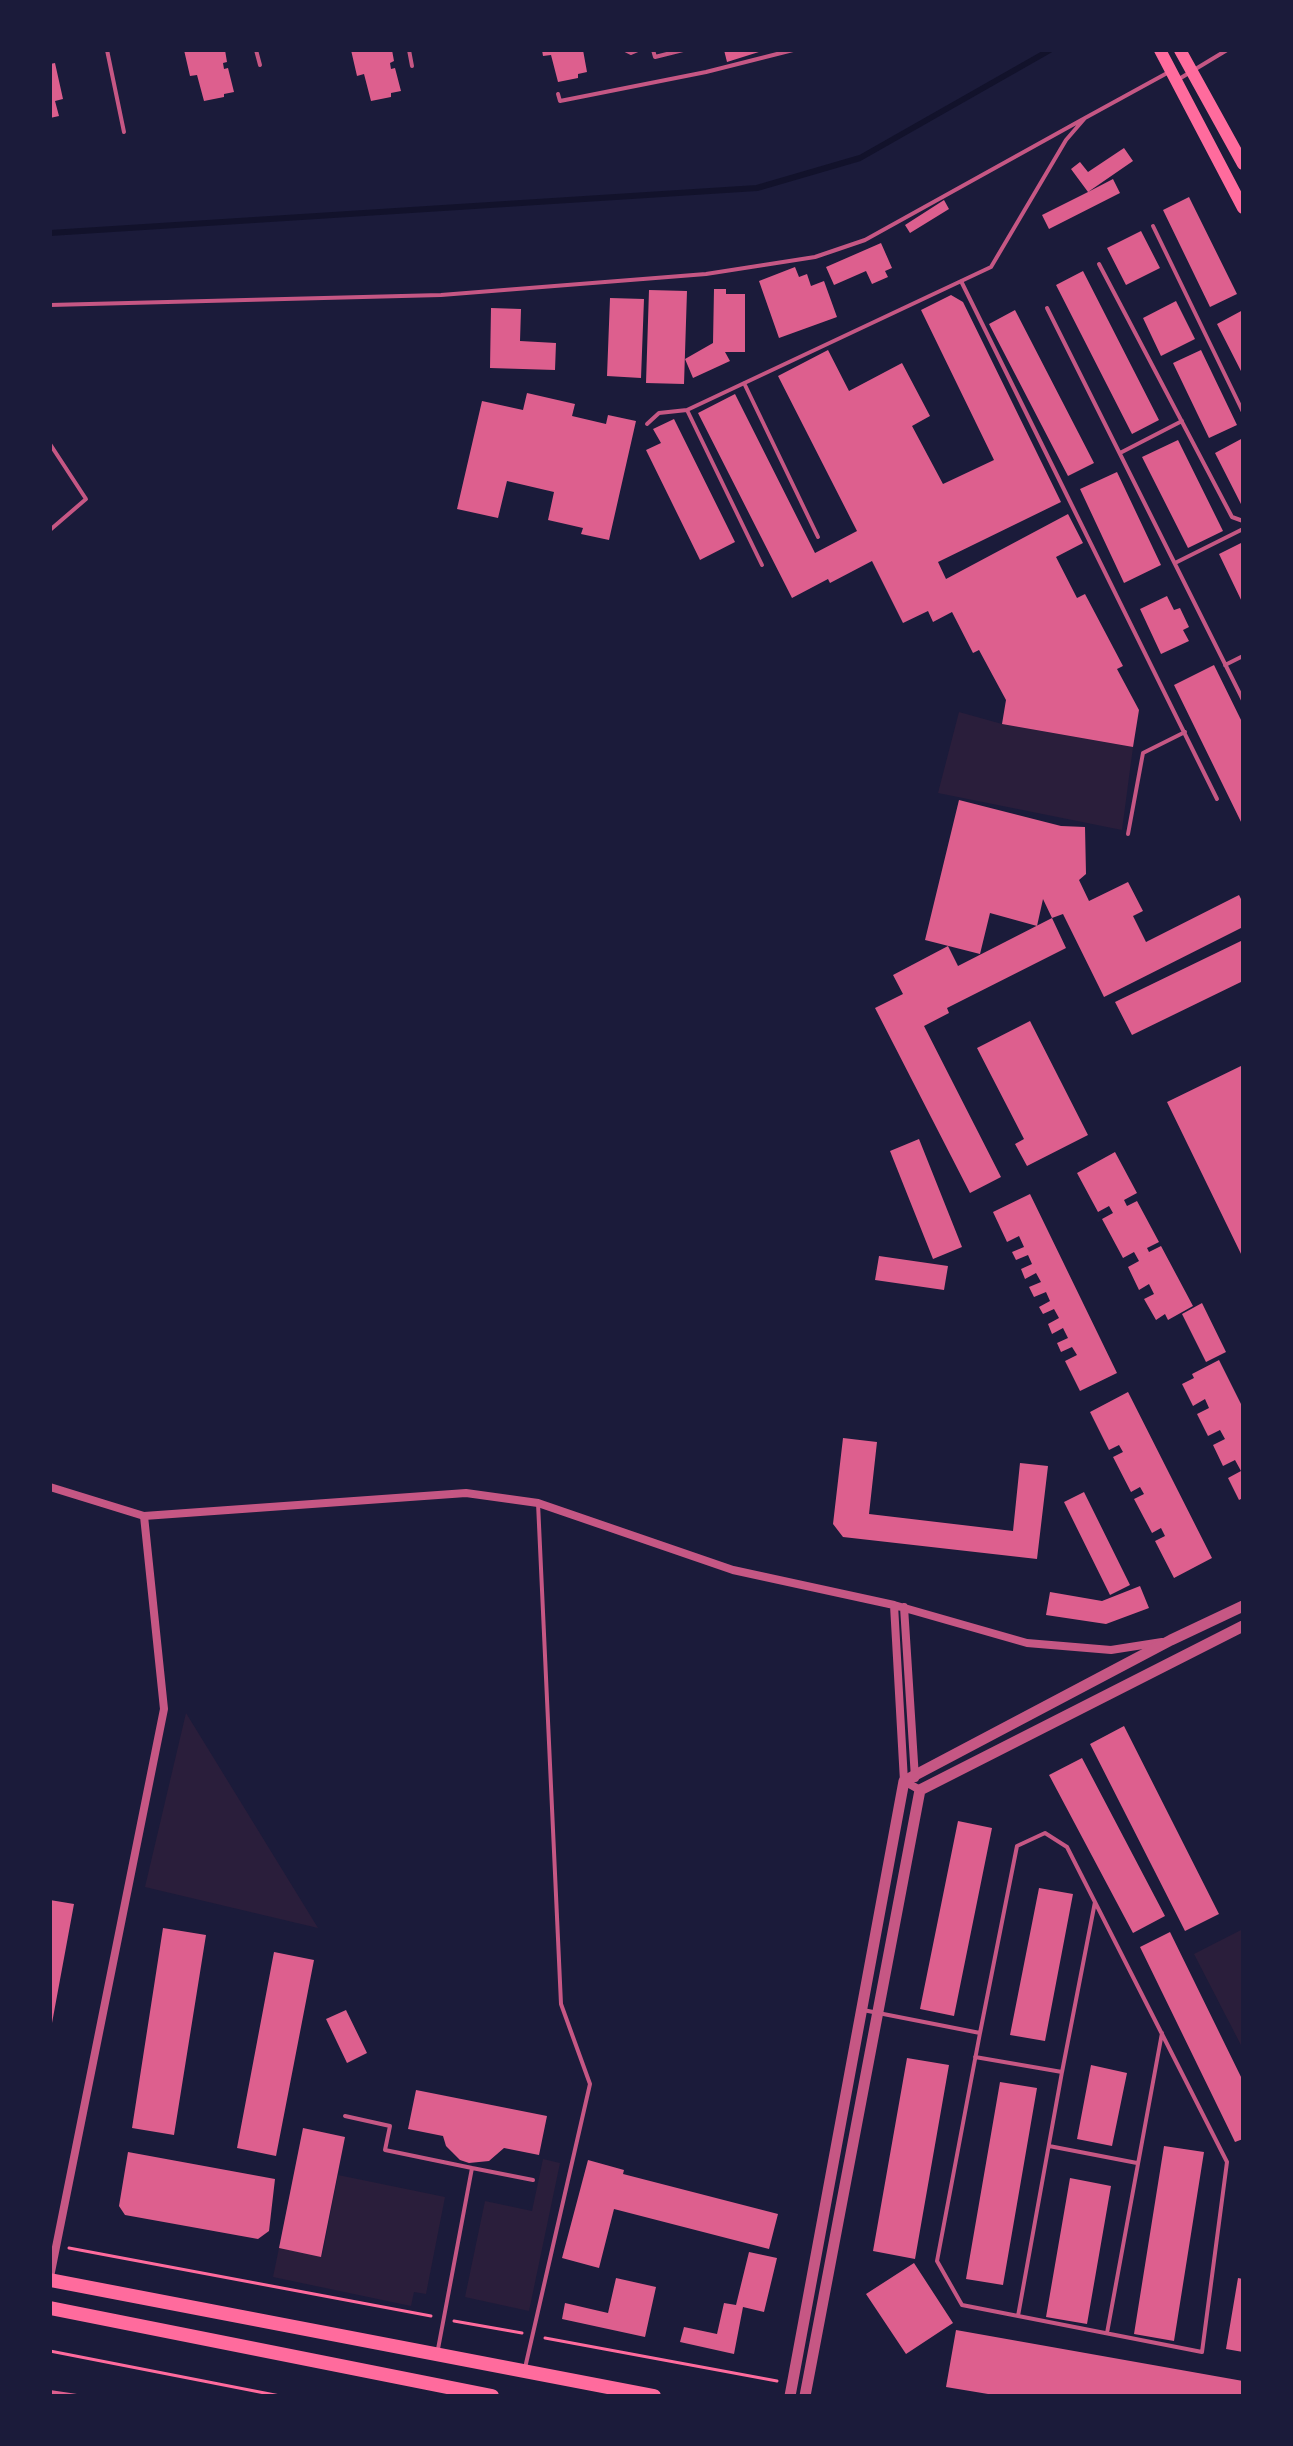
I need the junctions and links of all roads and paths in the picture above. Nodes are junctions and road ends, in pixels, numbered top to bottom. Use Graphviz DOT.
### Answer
graph roads {
  1 [pos="107,50"];
  2 [pos="256,50"];
  3 [pos="409,50"];
  4 [pos="625,50"];
  5 [pos="638,50"];
  6 [pos="653,50"];
  7 [pos="683,50"];
  8 [pos="793,50"];
  9 [pos="1180,50"];
  10 [pos="1227,50"];
  11 [pos="1162,54"];
  12 [pos="260,65"];
  13 [pos="412,66"];
  14 [pos="1192,70"];
  15 [pos="1174,76"];
  16 [pos="558,94"];
  17 [pos="1085,118"];
  18 [pos="124,132"];
  19 [pos="1243,164"];
  20 [pos="1243,208"];
  21 [pos="1153,226"];
  22 [pos="1099,264"];
  23 [pos="961,281"];
  24 [pos="50,305"];
  25 [pos="1047,308"];
  26 [pos="744,383"];
  27 [pos="687,410"];
  28 [pos="1243,412"];
  29 [pos="1182,421"];
  30 [pos="647,424"];
  31 [pos="50,444"];
  32 [pos="1120,453"];
  33 [pos="1243,521"];
  34 [pos="1243,529"];
  35 [pos="50,530"];
  36 [pos="818,537"];
  37 [pos="1175,563"];
  38 [pos="762,565"];
  39 [pos="1243,656"];
  40 [pos="1225,665"];
  41 [pos="1243,700"];
  42 [pos="1185,732"];
  43 [pos="1217,799"];
  44 [pos="1128,834"];
  45 [pos="50,1487"];
  46 [pos="538,1503"];
  47 [pos="144,1516"];
  48 [pos="899,1606"];
  49 [pos="1243,1606"];
  50 [pos="1243,1626"];
  51 [pos="1171,1640"];
  52 [pos="909,1779"];
  53 [pos="920,1790"];
  54 [pos="1095,1902"];
  55 [pos="863,2010"];
  56 [pos="878,2013"];
  57 [pos="980,2033"];
  58 [pos="1162,2033"];
  59 [pos="975,2057"];
  60 [pos="1062,2072"];
  61 [pos="345,2116"];
  62 [pos="1049,2146"];
  63 [pos="1138,2163"];
  64 [pos="472,2168"];
  65 [pos="533,2180"];
  66 [pos="50,2279"];
  67 [pos="50,2308"];
  68 [pos="1018,2316"];
  69 [pos="1107,2333"];
  70 [pos="50,2351"];
  71 [pos="437,2355"];
  72 [pos="524,2372"];
  73 [pos="280,2396"];
  74 [pos="492,2396"];
  75 [pos="654,2396"];
  76 [pos="790,2396"];
  77 [pos="805,2396"];
  1 -- 18 [label="lane"];
  2 -- 12 [label="lane"];
  3 -- 13 [label="lane"];
  4 -- 5 [label="lane"];
  6 -- 7 [label="lane"];
  8 -- 16 [label="lane"];
  9 -- 14 [label="main road"];
  10 -- 14 [label="lane"];
  11 -- 15 [label="main road"];
  14 -- 15 [label="lane"];
  14 -- 19 [label="main road"];
  15 -- 17 [label="lane"];
  15 -- 20 [label="main road"];
  17 -- 23 [label="lane"];
  17 -- 24 [label="lane"];
  21 -- 28 [label="lane"];
  22 -- 29 [label="lane"];
  23 -- 26 [label="lane"];
  23 -- 42 [label="lane"];
  25 -- 32 [label="lane"];
  26 -- 27 [label="lane"];
  26 -- 36 [label="lane"];
  27 -- 30 [label="lane"];
  27 -- 38 [label="lane"];
  29 -- 32 [label="lane"];
  29 -- 33 [label="lane"];
  31 -- 35 [label="lane"];
  32 -- 37 [label="lane"];
  34 -- 37 [label="lane"];
  37 -- 40 [label="lane"];
  39 -- 40 [label="lane"];
  40 -- 41 [label="lane"];
  42 -- 43 [label="lane"];
  42 -- 44 [label="lane"];
  45 -- 47 [label="street"];
  46 -- 47 [label="street"];
  46 -- 48 [label="street"];
  46 -- 72 [label="lane"];
  47 -- 66 [label="street"];
  48 -- 51 [label="street"];
  48 -- 52 [label="street"];
  49 -- 51 [label="street"];
  50 -- 53 [label="street"];
  51 -- 52 [label="street"];
  52 -- 53 [label="street"];
  52 -- 55 [label="street"];
  53 -- 56 [label="street"];
  54 -- 57 [label="lane"];
  54 -- 58 [label="lane"];
  54 -- 60 [label="lane"];
  55 -- 56 [label="lane"];
  55 -- 76 [label="street"];
  56 -- 57 [label="lane"];
  56 -- 77 [label="street"];
  57 -- 59 [label="lane"];
  58 -- 63 [label="lane"];
  58 -- 69 [label="lane"];
  59 -- 60 [label="lane"];
  59 -- 68 [label="lane"];
  60 -- 62 [label="lane"];
  61 -- 64 [label="lane"];
  62 -- 63 [label="lane"];
  62 -- 68 [label="lane"];
  63 -- 69 [label="lane"];
  64 -- 65 [label="lane"];
  64 -- 71 [label="lane"];
  66 -- 71 [label="main road"];
  67 -- 74 [label="main road"];
  68 -- 69 [label="lane"];
  70 -- 73 [label="path"];
  71 -- 72 [label="main road"];
  72 -- 75 [label="main road"];
}
